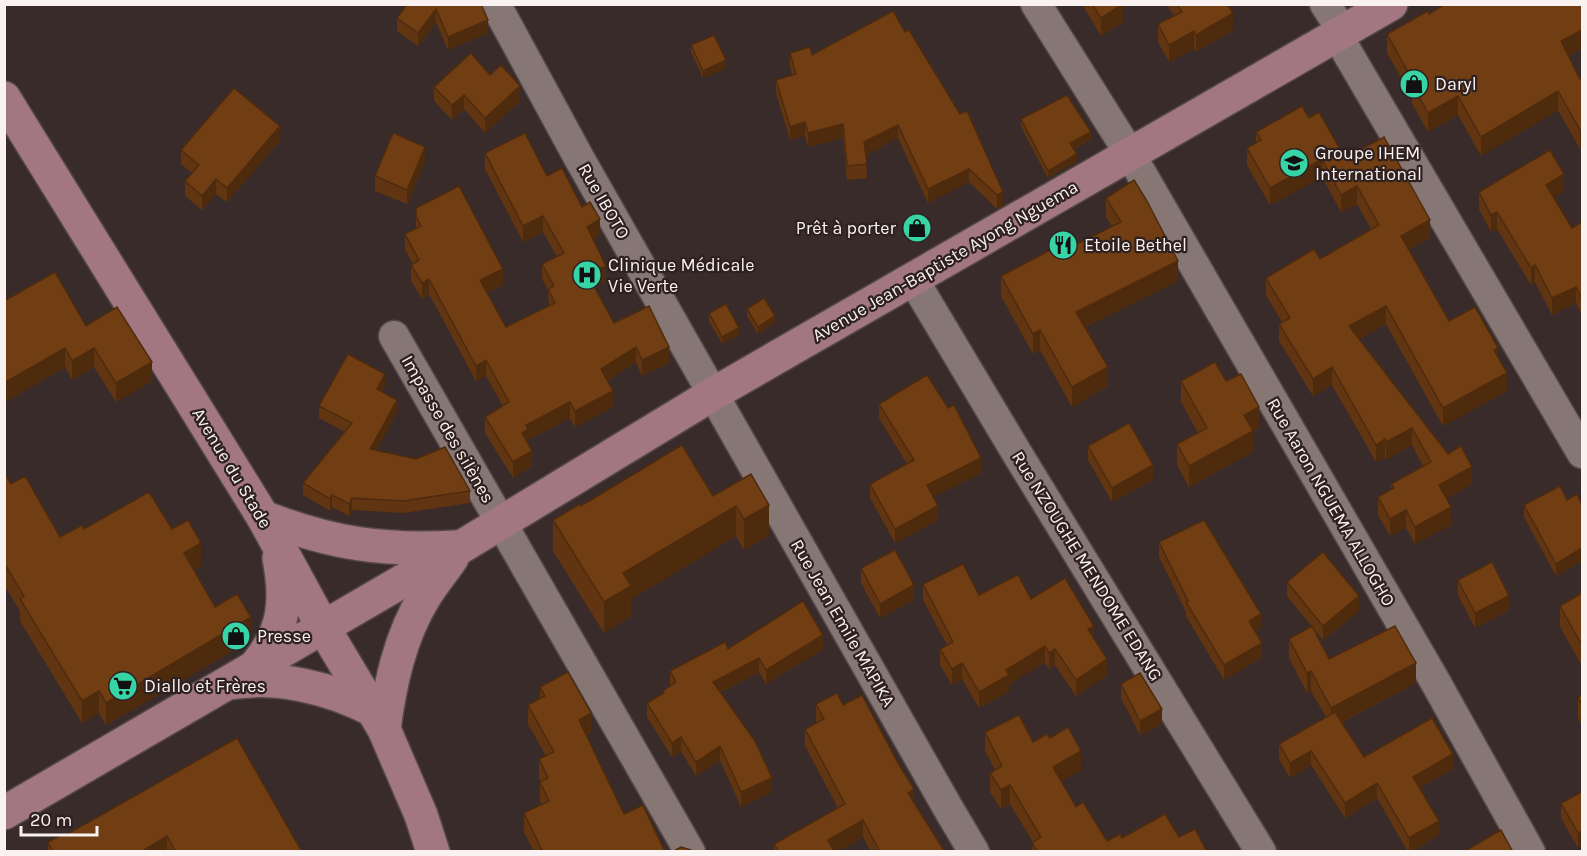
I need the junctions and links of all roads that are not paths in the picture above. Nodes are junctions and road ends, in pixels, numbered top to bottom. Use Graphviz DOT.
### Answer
graph roads {
  1 [pos="1036,4"];
  2 [pos="1325,4"];
  3 [pos="1391,4"];
  4 [pos="496,7"];
  5 [pos="1340,34"];
  6 [pos="4,98"];
  7 [pos="1130,154"];
  8 [pos="914,281"];
  9 [pos="394,336"];
  10 [pos="713,394"];
  11 [pos="1582,453"];
  12 [pos="501,522"];
  13 [pos="270,530"];
  14 [pos="461,547"];
  15 [pos="323,627"];
  16 [pos="256,665"];
  17 [pos="225,684"];
  18 [pos="378,720"];
  19 [pos="4,813"];
  20 [pos="432,852"];
  21 [pos="690,852"];
  22 [pos="974,852"];
  23 [pos="1261,852"];
  24 [pos="1530,852"];
  1 -- 7 [label="street, Rue Aaron NGUEMA ALLOGHO"];
  2 -- 5 [label="street"];
  3 -- 5 [label="main road, Avenue Jean-Baptiste Ayong Nguema"];
  4 -- 10 [label="street, Rue IBOTO"];
  5 -- 7 [label="main road, Avenue Jean-Baptiste Ayong Nguema"];
  5 -- 11 [label="street"];
  6 -- 13 [label="main road, Avenue du Stade"];
  7 -- 8 [label="main road, Avenue Jean-Baptiste Ayong Nguema"];
  7 -- 24 [label="street, Rue Aaron NGUEMA ALLOGHO"];
  8 -- 10 [label="main road, Avenue Jean-Baptiste Ayong Nguema"];
  8 -- 23 [label="street, Rue NZOUGHE MENDOME EDANG"];
  9 -- 12 [label="street, Impasse des silènes"];
  10 -- 12 [label="main road, Avenue Jean-Baptiste Ayong Nguema"];
  10 -- 22 [label="street, Rue Jean Emile MAPIKA"];
  12 -- 14 [label="main road"];
  12 -- 21 [label="street, Impasse des silènes"];
  13 -- 14 [label="main road"];
  13 -- 15 [label="main road, Avenue du Stade"];
  13 -- 16 [label="main road"];
  14 -- 15 [label="main road"];
  14 -- 18 [label="main road"];
  15 -- 16 [label="main road"];
  15 -- 18 [label="main road, Avenue du Stade"];
  16 -- 17 [label="main road"];
  17 -- 18 [label="main road"];
  17 -- 19 [label="main road"];
  18 -- 20 [label="main road, Avenue du Stade"];
}
